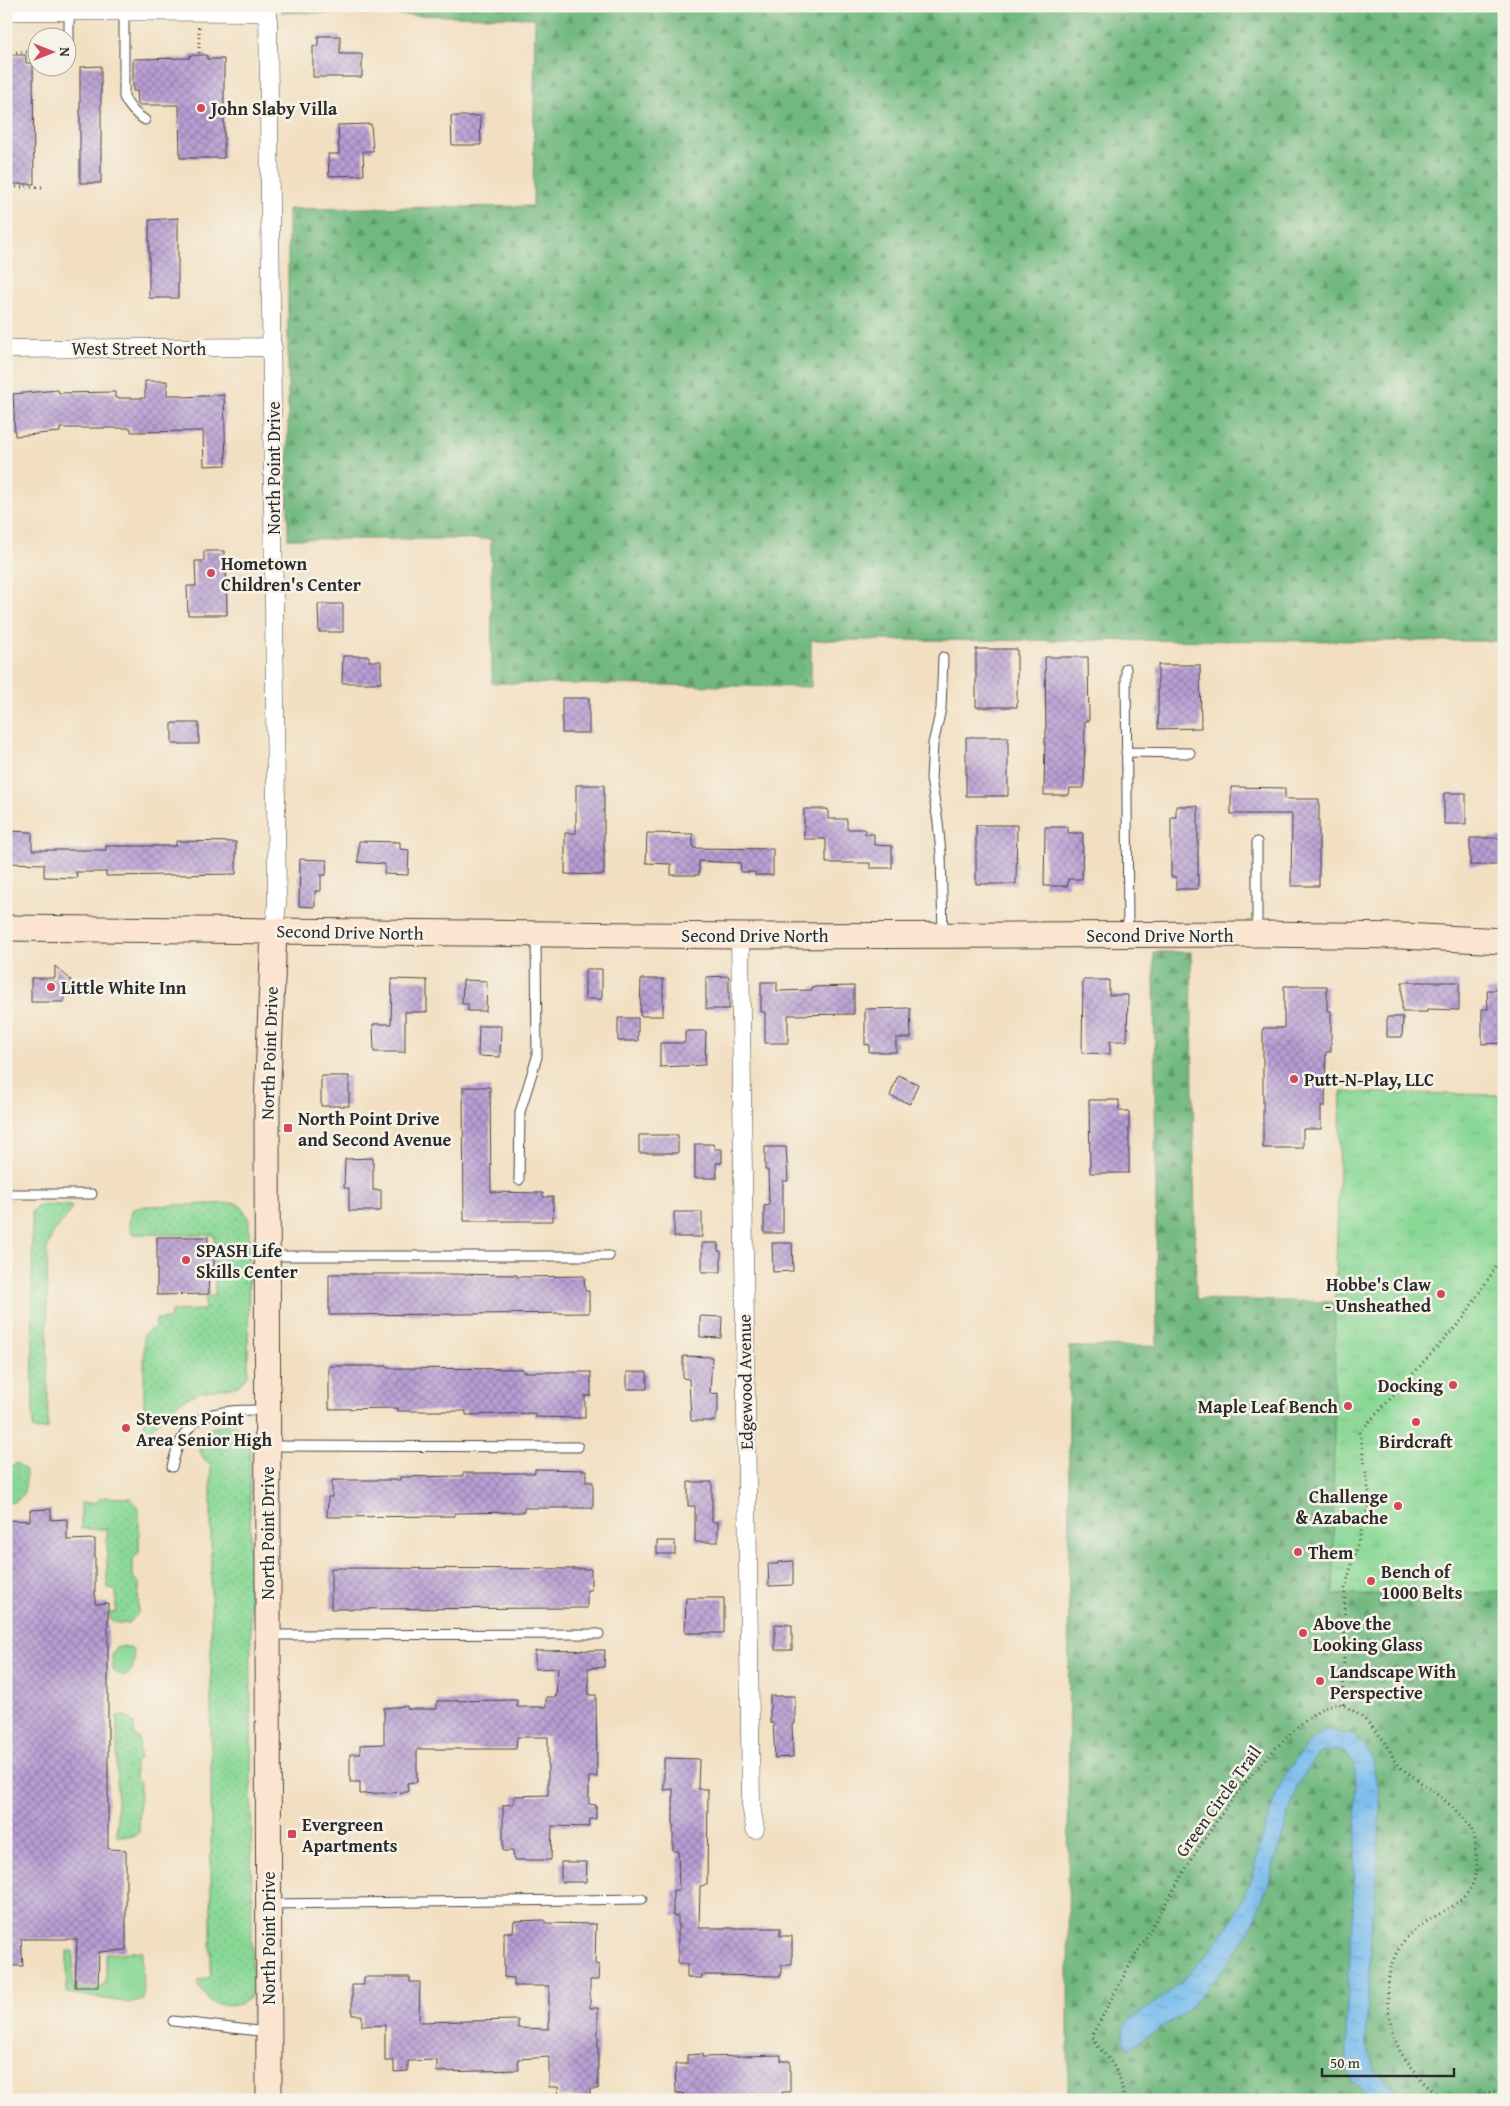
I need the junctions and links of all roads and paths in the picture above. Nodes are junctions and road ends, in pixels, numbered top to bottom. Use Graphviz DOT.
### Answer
graph roads {
  1 [pos="268,9"];
  2 [pos="6,11"];
  3 [pos="69,11"];
  4 [pos="124,11"];
  5 [pos="200,12"];
  6 [pos="69,28"];
  7 [pos="6,52"];
  8 [pos="28,52"];
  9 [pos="200,55"];
  10 [pos="145,120"];
  11 [pos="6,187"];
  12 [pos="43,187"];
  13 [pos="273,347"];
  14 [pos="6,349"];
  15 [pos="943,657"];
  16 [pos="1126,668"];
  17 [pos="1126,752"];
  18 [pos="1190,753"];
  19 [pos="1257,842"];
  20 [pos="6,928"];
  21 [pos="274,931"];
  22 [pos="536,934"];
  23 [pos="1257,934"];
  24 [pos="1128,935"];
  25 [pos="740,936"];
  26 [pos="943,936"];
  27 [pos="1504,940"];
  28 [pos="519,1180"];
  29 [pos="6,1194"];
  30 [pos="92,1194"];
  31 [pos="1504,1254"];
  32 [pos="267,1256"];
  33 [pos="609,1256"];
  34 [pos="267,1410"];
  35 [pos="267,1446"];
  36 [pos="578,1447"];
  37 [pos="172,1467"];
  38 [pos="599,1634"];
  39 [pos="268,1635"];
  40 [pos="1342,1704"];
  41 [pos="755,1829"];
  42 [pos="642,1900"];
  43 [pos="268,1904"];
  44 [pos="173,2021"];
  45 [pos="268,2032"];
  46 [pos="1504,2089"];
  47 [pos="268,2100"];
  48 [pos="1124,2100"];
  1 -- 5 [label="street"];
  1 -- 13 [label="street, North Point Drive"];
  2 -- 3 [label="street"];
  3 -- 4 [label="street"];
  3 -- 6 [label="lane"];
  4 -- 5 [label="street"];
  4 -- 10 [label="lane"];
  5 -- 9 [label="path"];
  7 -- 8 [label="path"];
  11 -- 12 [label="path"];
  13 -- 14 [label="street, West Street North"];
  13 -- 21 [label="street, North Point Drive"];
  15 -- 26 [label="lane"];
  16 -- 17 [label="lane"];
  17 -- 18 [label="lane"];
  17 -- 24 [label="lane"];
  19 -- 23 [label="lane"];
  20 -- 21 [label="street, Second Drive North"];
  21 -- 22 [label="street, Second Drive North"];
  21 -- 32 [label="street, North Point Drive"];
  22 -- 25 [label="street, Second Drive North"];
  22 -- 28 [label="lane"];
  23 -- 24 [label="street, Second Drive North"];
  23 -- 27 [label="street, Second Drive North"];
  24 -- 26 [label="street, Second Drive North"];
  25 -- 26 [label="street, Second Drive North"];
  25 -- 41 [label="street, Edgewood Avenue"];
  29 -- 30 [label="lane"];
  31 -- 40 [label="path"];
  32 -- 33 [label="lane"];
  32 -- 34 [label="street, North Point Drive"];
  34 -- 35 [label="street, North Point Drive"];
  34 -- 37 [label="lane"];
  35 -- 36 [label="lane"];
  35 -- 39 [label="street, North Point Drive"];
  38 -- 39 [label="lane"];
  39 -- 43 [label="street, North Point Drive"];
  40 -- 46 [label="path"];
  40 -- 48 [label="path, Green Circle Trail"];
  42 -- 43 [label="lane"];
  43 -- 45 [label="street, North Point Drive"];
  44 -- 45 [label="lane"];
  45 -- 47 [label="street, North Point Drive"];
}
